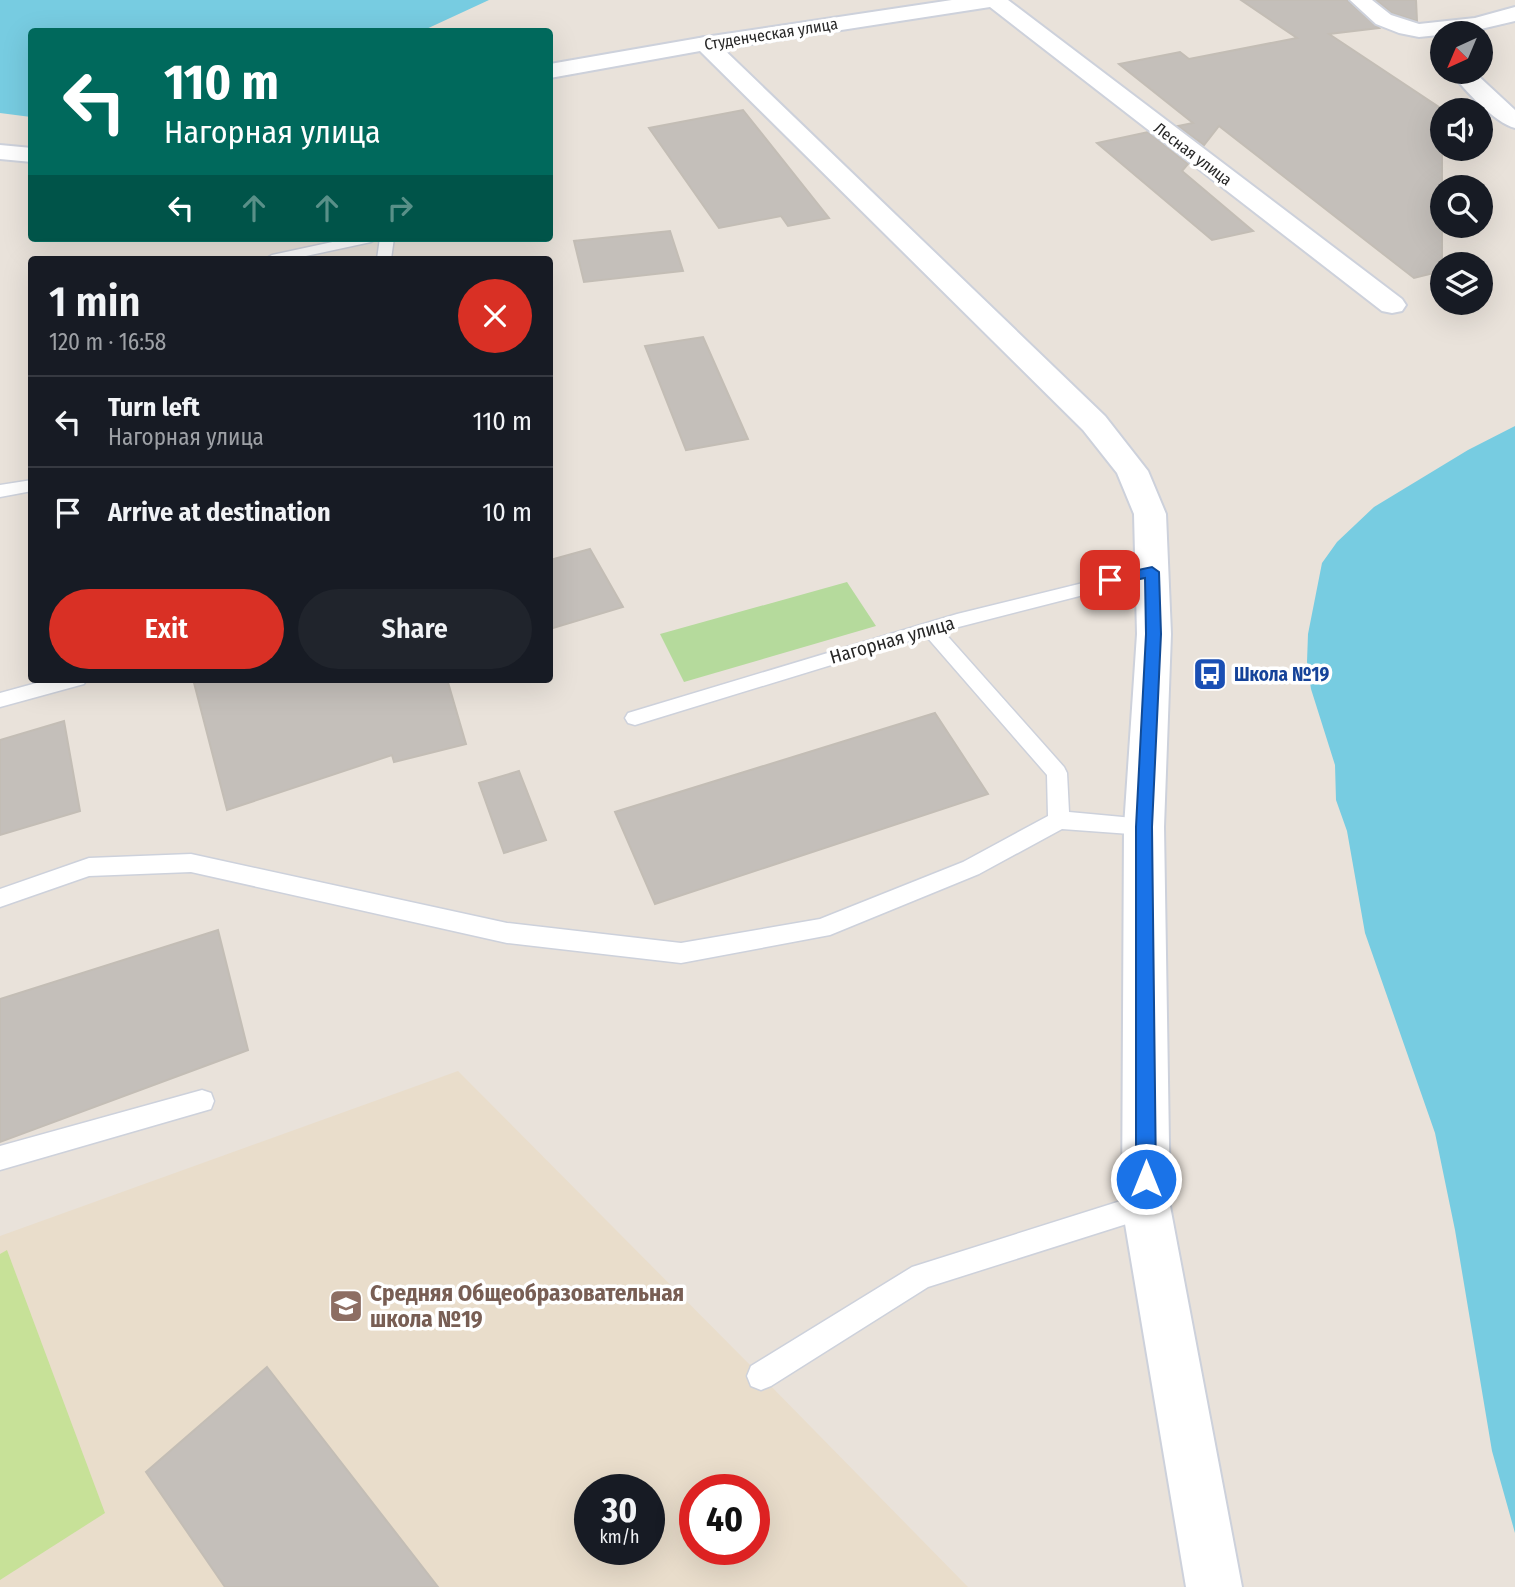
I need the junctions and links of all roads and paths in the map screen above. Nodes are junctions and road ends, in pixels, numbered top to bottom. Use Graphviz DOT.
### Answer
graph roads {
  1 [pos="994,0"];
  2 [pos="1360,0"];
  3 [pos="1430,37"];
  4 [pos="705,44"];
  5 [pos="553,70"];
  6 [pos="1474,84"];
  7 [pos="1515,121"];
  8 [pos="0,152"];
  9 [pos="28,155"];
  10 [pos="352,242"];
  11 [pos="286,256"];
  12 [pos="1392,305"];
  13 [pos="28,486"];
  14 [pos="0,491"];
  15 [pos="1152,572"];
  16 [pos="930,628"];
  17 [pos="62,683"];
  18 [pos="0,700"];
  19 [pos="635,718"];
  20 [pos="1059,820"];
  21 [pos="1144,827"];
  22 [pos="0,898"];
  23 [pos="202,1101"];
  24 [pos="0,1158"];
  25 [pos="1146,1206"];
  26 [pos="761,1376"];
  27 [pos="1214,1587"];
  1 -- 4 [label="street, Студенческая улица"];
  1 -- 12 [label="street, Лесная улица"];
  2 -- 3 [label="street"];
  4 -- 5 [label="street, Студенческая улица"];
  4 -- 15 [label="street"];
  6 -- 7 [label="street"];
  8 -- 9 [label="street"];
  10 -- 11 [label="lane"];
  13 -- 14 [label="lane"];
  15 -- 16 [label="lane, Нагорная улица"];
  15 -- 21 [label="street"];
  16 -- 19 [label="lane, Нагорная улица"];
  16 -- 20 [label="lane"];
  17 -- 18 [label="lane"];
  20 -- 21 [label="lane"];
  20 -- 22 [label="lane"];
  21 -- 25 [label="street"];
  23 -- 24 [label="lane"];
  25 -- 26 [label="lane"];
  25 -- 27 [label="street"];
}
